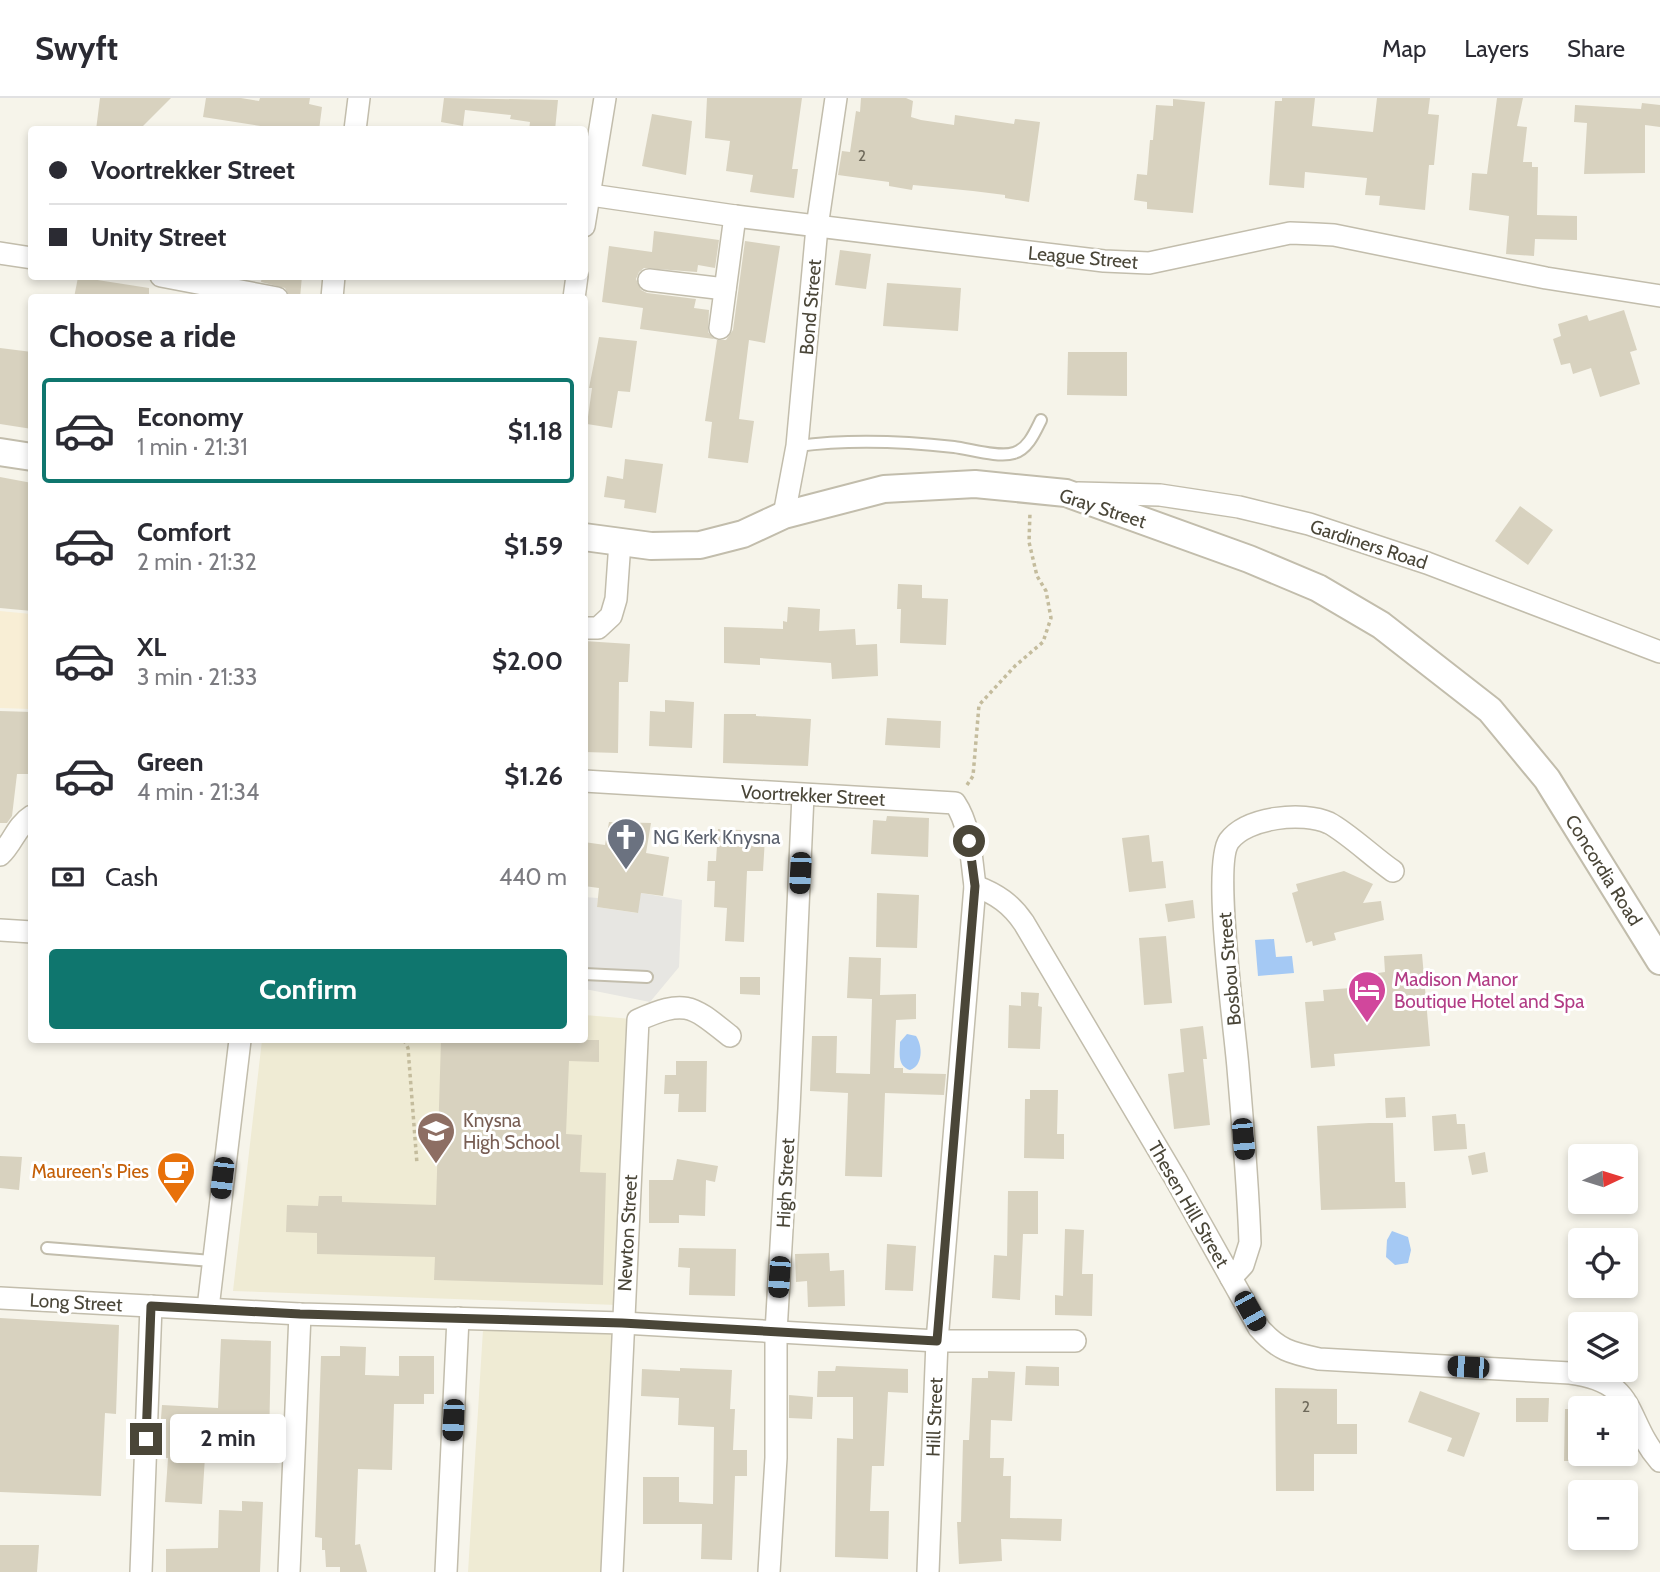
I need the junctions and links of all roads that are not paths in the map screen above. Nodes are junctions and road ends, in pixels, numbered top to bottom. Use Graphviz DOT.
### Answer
graph roads {
  1 [pos="359,98"];
  2 [pos="606,98"];
  3 [pos="836,98"];
  4 [pos="356,126"];
  5 [pos="588,190"];
  6 [pos="588,195"];
  7 [pos="735,216"];
  8 [pos="817,227"];
  9 [pos="0,253"];
  10 [pos="28,257"];
  11 [pos="182,280"];
  12 [pos="649,280"];
  13 [pos="725,289"];
  14 [pos="256,294"];
  15 [pos="1660,296"];
  16 [pos="720,328"];
  17 [pos="1041,420"];
  18 [pos="797,446"];
  19 [pos="0,452"];
  20 [pos="28,456"];
  21 [pos="1066,493"];
  22 [pos="784,515"];
  23 [pos="588,538"];
  24 [pos="620,542"];
  25 [pos="588,628"];
  26 [pos="1660,652"];
  27 [pos="1548,779"];
  28 [pos="588,781"];
  29 [pos="803,794"];
  30 [pos="28,819"];
  31 [pos="0,855"];
  32 [pos="1392,872"];
  33 [pos="975,886"];
  34 [pos="0,930"];
  35 [pos="28,932"];
  36 [pos="1660,961"];
  37 [pos="588,974"];
  38 [pos="647,977"];
  39 [pos="730,1037"];
  40 [pos="240,1043"];
  41 [pos="47,1248"];
  42 [pos="212,1261"];
  43 [pos="1231,1278"];
  44 [pos="0,1298"];
  45 [pos="151,1306"];
  46 [pos="208,1308"];
  47 [pos="300,1314"];
  48 [pos="458,1318"];
  49 [pos="622,1323"];
  50 [pos="776,1332"];
  51 [pos="937,1341"];
  52 [pos="1075,1341"];
  53 [pos="1660,1461"];
  54 [pos="141,1572"];
  55 [pos="289,1572"];
  56 [pos="446,1572"];
  57 [pos="612,1572"];
  58 [pos="769,1572"];
  59 [pos="928,1572"];
  1 -- 4 [label="street"];
  2 -- 5 [label="street"];
  3 -- 8 [label="street, Bond Street"];
  6 -- 7 [label="street, League Street"];
  7 -- 8 [label="street, League Street"];
  7 -- 13 [label="street"];
  8 -- 15 [label="street, League Street"];
  8 -- 18 [label="street, Bond Street"];
  9 -- 10 [label="street"];
  11 -- 14 [label="street"];
  12 -- 13 [label="street"];
  13 -- 16 [label="street"];
  17 -- 18 [label="lane"];
  18 -- 22 [label="street, Bond Street"];
  19 -- 20 [label="street"];
  21 -- 22 [label="street, Gray Street"];
  21 -- 26 [label="street, Gardiners Road"];
  21 -- 27 [label="street, Gray Street"];
  22 -- 24 [label="street, Gray Street"];
  23 -- 24 [label="street, Gray Street"];
  24 -- 25 [label="street"];
  27 -- 36 [label="street, Concordia Road"];
  28 -- 29 [label="street, Voortrekker Street"];
  29 -- 33 [label="street, Voortrekker Street"];
  29 -- 50 [label="street, High Street"];
  30 -- 31 [label="street"];
  32 -- 43 [label="street, Bosbou Street"];
  33 -- 43 [label="street, Thesen Hill Street"];
  33 -- 51 [label="street, Hill Street"];
  34 -- 35 [label="street"];
  37 -- 38 [label="lane"];
  39 -- 49 [label="street, Newton Street"];
  40 -- 42 [label="street"];
  41 -- 42 [label="lane"];
  42 -- 46 [label="street"];
  43 -- 53 [label="street, Thesen Hill Street"];
  44 -- 45 [label="street, Long Street"];
  45 -- 46 [label="street, Long Street"];
  45 -- 54 [label="street"];
  46 -- 47 [label="street, Long Street"];
  47 -- 48 [label="street, Long Street"];
  47 -- 55 [label="street"];
  48 -- 49 [label="street, Long Street"];
  48 -- 56 [label="street"];
  49 -- 50 [label="street, Long Street"];
  49 -- 57 [label="street, Newton Street"];
  50 -- 51 [label="street, Long Street"];
  50 -- 58 [label="street, High Street"];
  51 -- 52 [label="street, Long Street"];
  51 -- 59 [label="street, Hill Street"];
}
